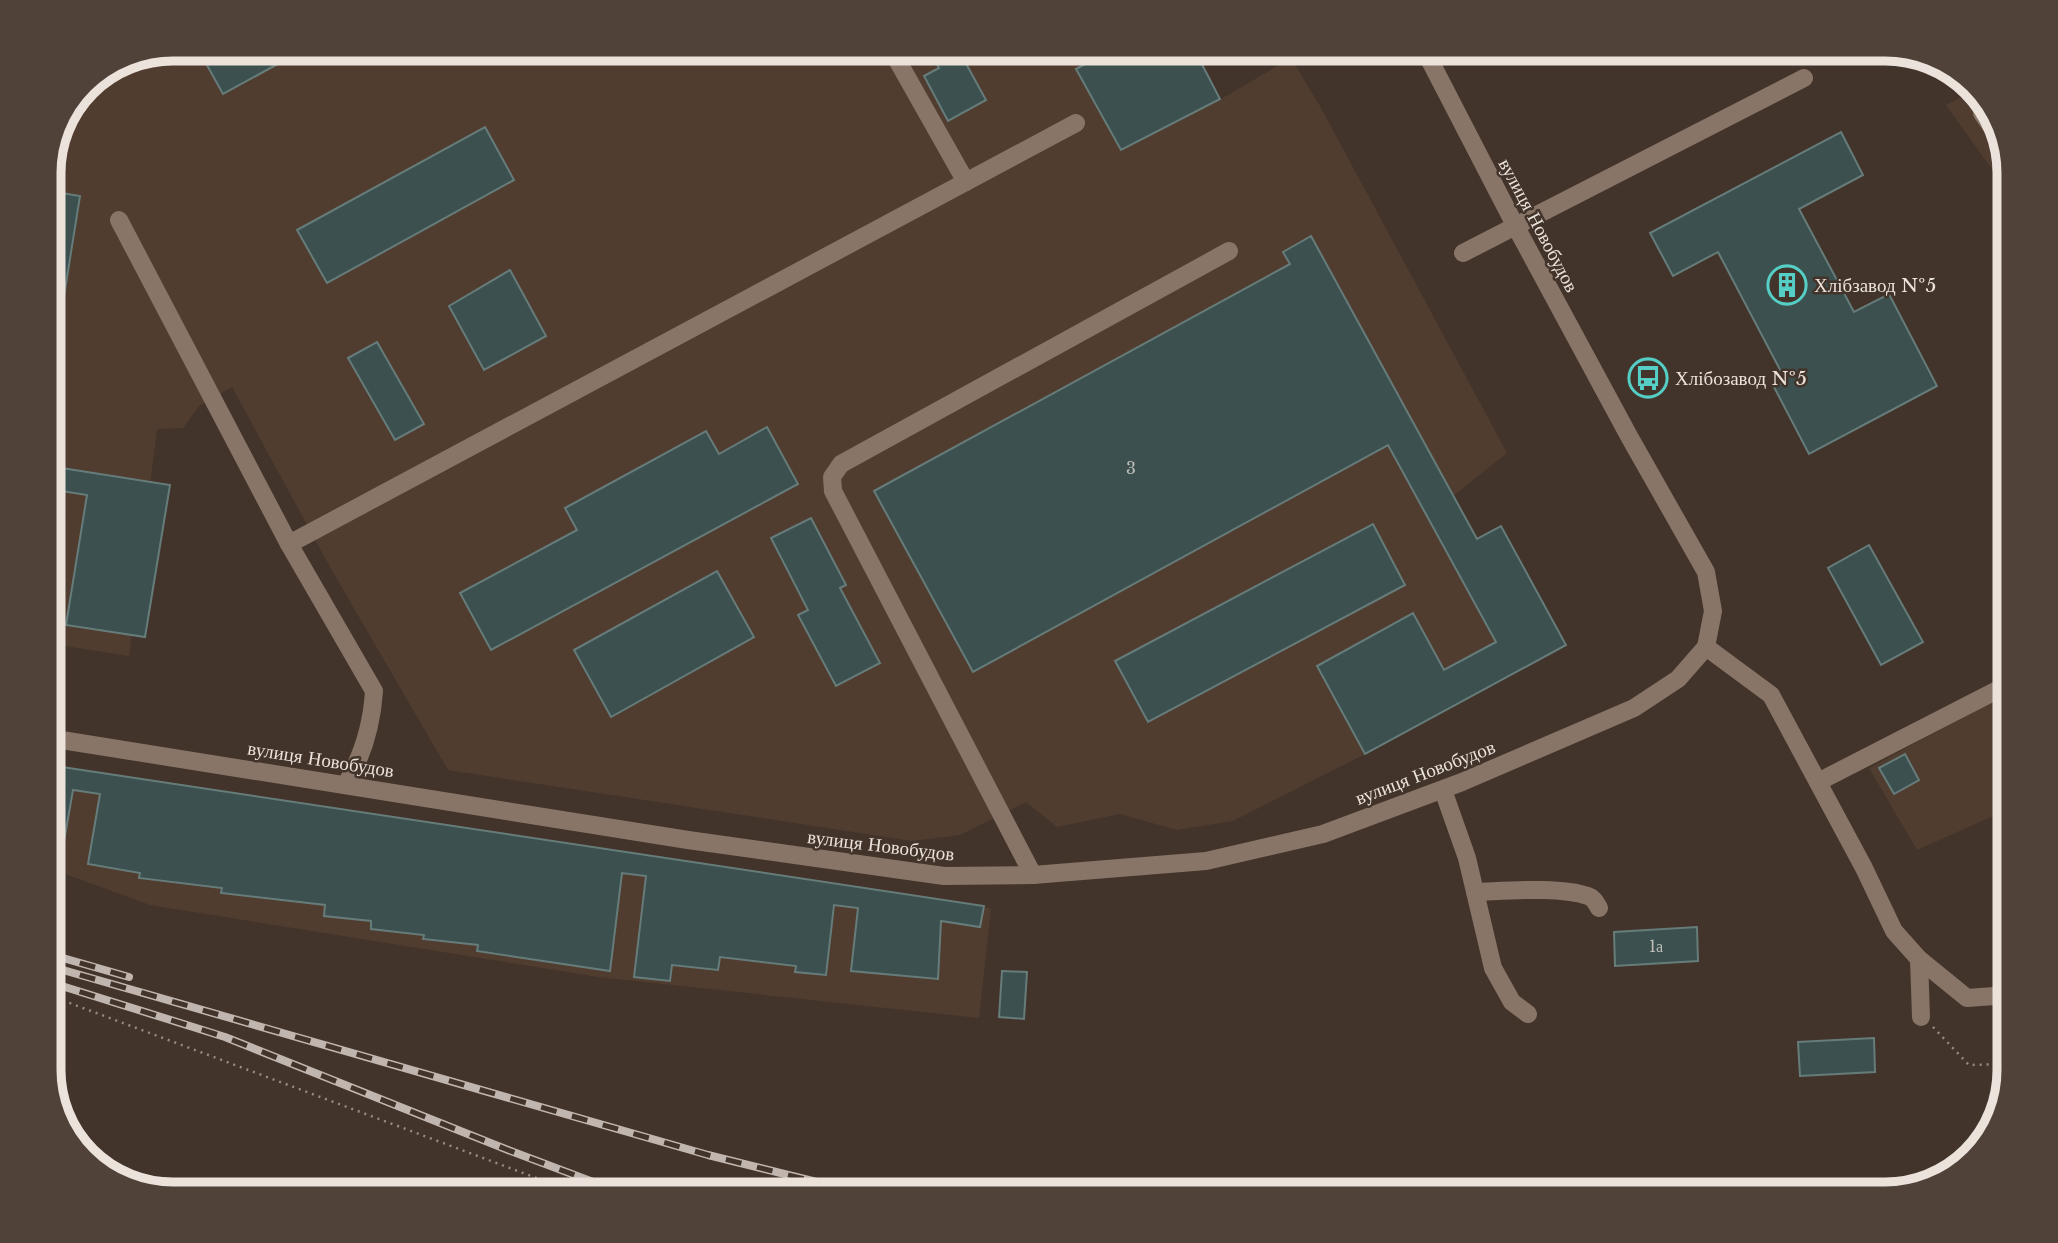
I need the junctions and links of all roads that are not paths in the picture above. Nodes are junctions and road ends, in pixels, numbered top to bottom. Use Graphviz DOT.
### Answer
graph roads {
  1 [pos="898,61"];
  2 [pos="1429,61"];
  3 [pos="1804,78"];
  4 [pos="1076,123"];
  5 [pos="966,182"];
  6 [pos="120,220"];
  7 [pos="1516,227"];
  8 [pos="1229,251"];
  9 [pos="1463,253"];
  10 [pos="289,544"];
  11 [pos="1706,647"];
  12 [pos="1997,690"];
  13 [pos="61,740"];
  14 [pos="1818,782"];
  15 [pos="346,784"];
  16 [pos="1443,789"];
  17 [pos="1033,875"];
  18 [pos="1475,892"];
  19 [pos="1599,908"];
  20 [pos="1919,959"];
  21 [pos="1997,996"];
  22 [pos="1528,1014"];
  23 [pos="1921,1017"];
  1 -- 5 [label="street"];
  2 -- 7 [label="street, вулиця Новобудов"];
  3 -- 7 [label="street"];
  4 -- 5 [label="street"];
  5 -- 10 [label="street"];
  6 -- 10 [label="street"];
  7 -- 9 [label="street"];
  7 -- 11 [label="street, вулиця Новобудов"];
  8 -- 17 [label="street"];
  10 -- 15 [label="street"];
  11 -- 14 [label="street"];
  11 -- 16 [label="street, вулиця Новобудов"];
  12 -- 14 [label="street"];
  13 -- 15 [label="street, вулиця Новобудов"];
  14 -- 20 [label="street"];
  15 -- 17 [label="street, вулиця Новобудов"];
  16 -- 17 [label="street, вулиця Новобудов"];
  16 -- 18 [label="street"];
  18 -- 19 [label="street"];
  18 -- 22 [label="street"];
  20 -- 21 [label="street"];
  20 -- 23 [label="street"];
}
